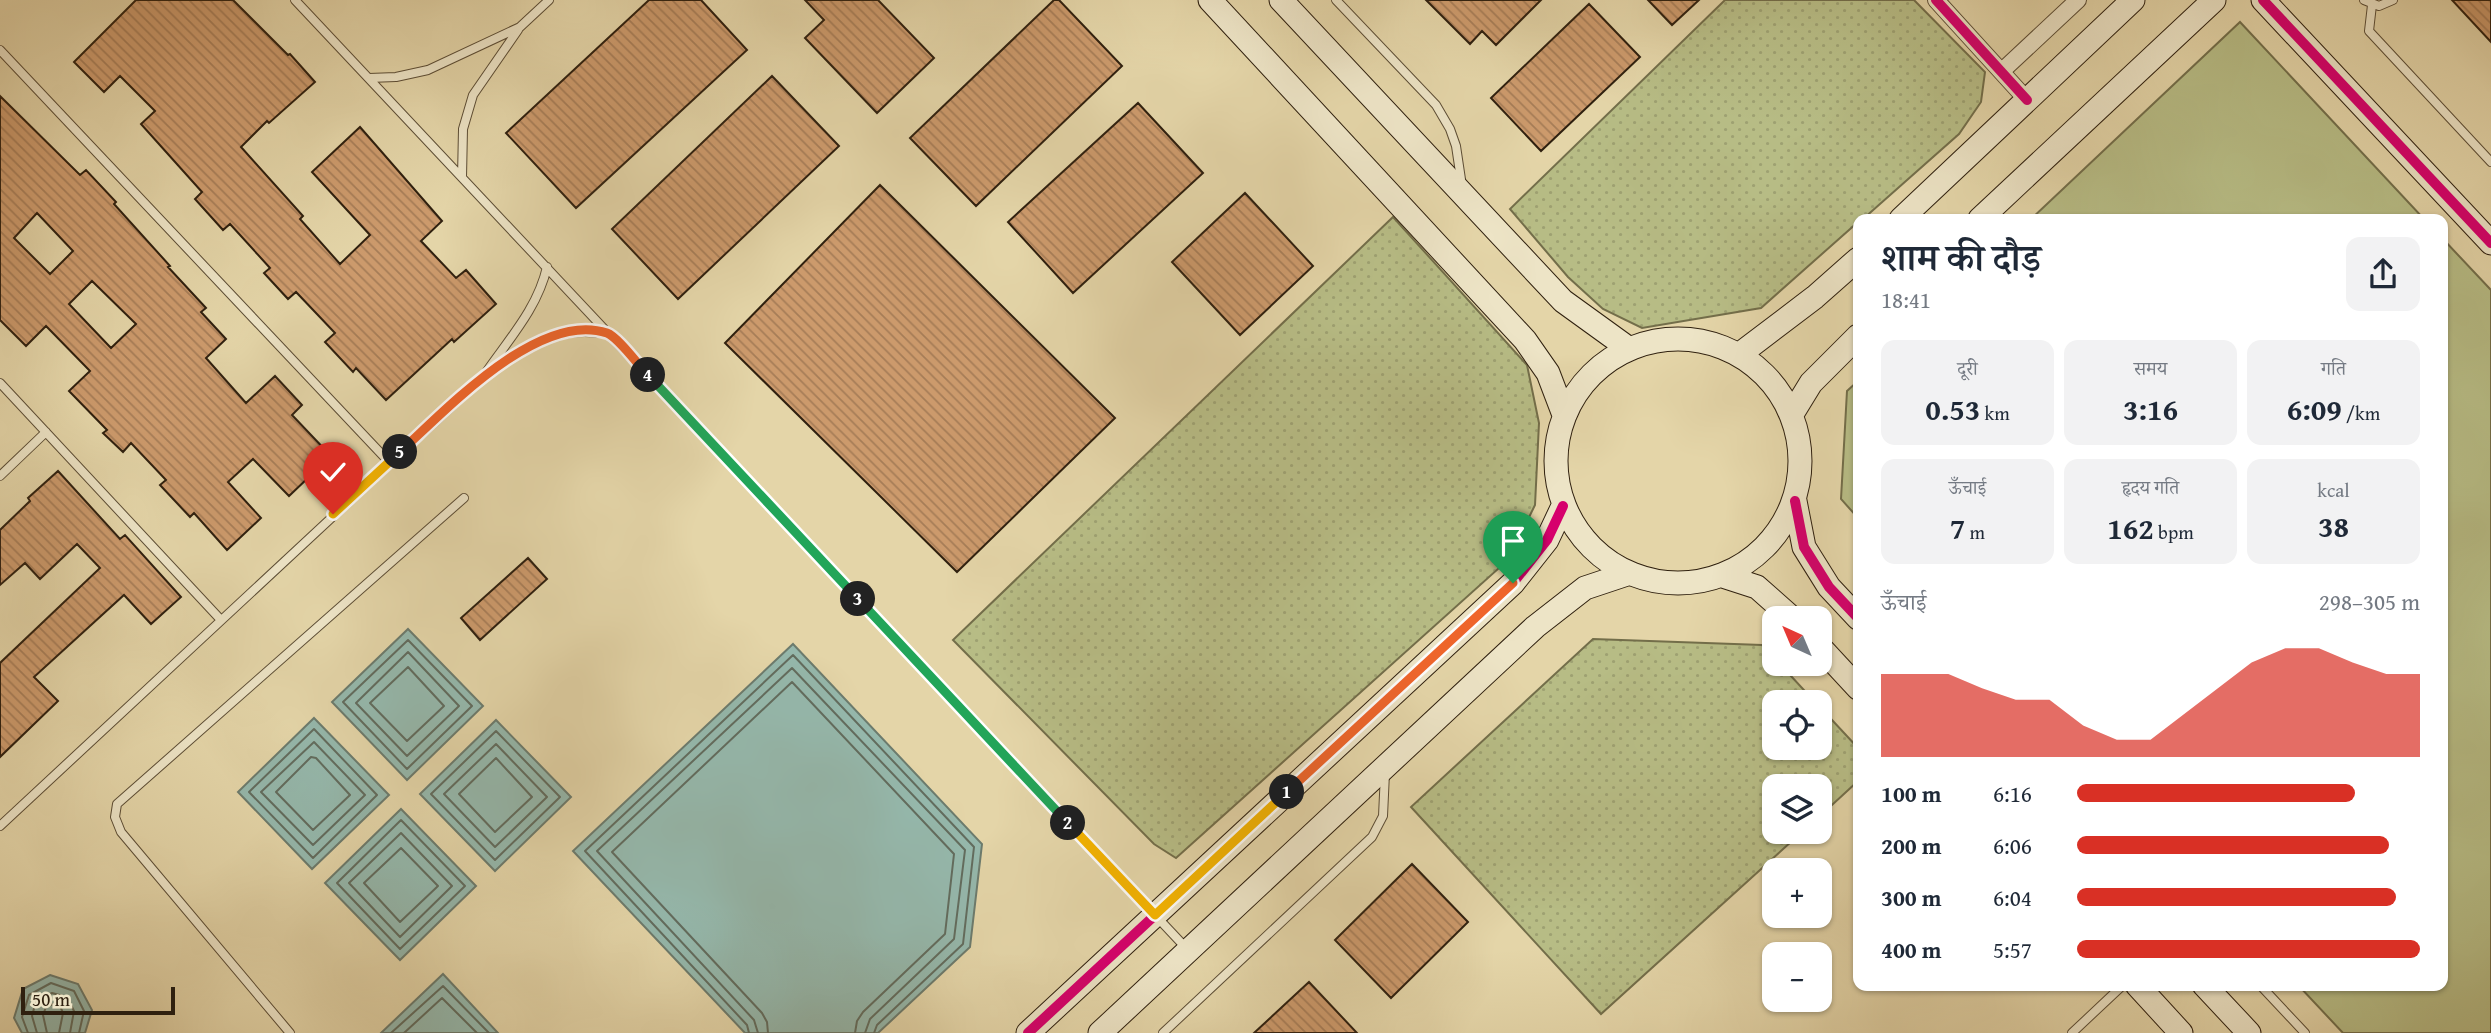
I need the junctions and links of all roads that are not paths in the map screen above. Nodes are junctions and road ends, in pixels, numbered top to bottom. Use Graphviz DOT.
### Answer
graph roads {
  1 [pos="295,0"];
  2 [pos="549,0"];
  3 [pos="1209,0"];
  4 [pos="1281,0"];
  5 [pos="1336,0"];
  6 [pos="1936,0"];
  7 [pos="2078,0"];
  8 [pos="2133,0"];
  9 [pos="2214,0"];
  10 [pos="2263,0"];
  11 [pos="2393,0"];
  12 [pos="2368,2"];
  13 [pos="520,27"];
  14 [pos="0,50"];
  15 [pos="2002,71"];
  16 [pos="369,78"];
  17 [pos="2027,100"];
  18 [pos="2491,162"];
  19 [pos="462,177"];
  20 [pos="1462,193"];
  21 [pos="1906,214"];
  22 [pos="1985,214"];
  23 [pos="2491,243"];
  24 [pos="1853,263"];
  25 [pos="547,267"];
  26 [pos="609,334"];
  27 [pos="1853,341"];
  28 [pos="1628,348"];
  29 [pos="1740,354"];
  30 [pos="484,376"];
  31 [pos="0,383"];
  32 [pos="1792,414"];
  33 [pos="1564,415"];
  34 [pos="46,432"];
  35 [pos="389,462"];
  36 [pos="0,476"];
  37 [pos="464,498"];
  38 [pos="1794,501"];
  39 [pos="1563,506"];
  40 [pos="1627,574"];
  41 [pos="1723,576"];
  42 [pos="1778,606"];
  43 [pos="1853,613"];
  44 [pos="221,620"];
  45 [pos="1832,660"];
  46 [pos="1853,683"];
  47 [pos="1385,766"];
  48 [pos="0,826"];
  49 [pos="1155,915"];
  50 [pos="1188,951"];
  51 [pos="2117,991"];
  52 [pos="2142,991"];
  53 [pos="2210,991"];
  54 [pos="2266,991"];
  55 [pos="290,1033"];
  56 [pos="1028,1033"];
  57 [pos="1100,1033"];
  58 [pos="1163,1033"];
  59 [pos="2072,1033"];
  60 [pos="2181,1033"];
  61 [pos="2249,1033"];
  62 [pos="2305,1033"];
  1 -- 16 [label="lane"];
  2 -- 13 [label="lane"];
  3 -- 33 [label="main road"];
  4 -- 20 [label="main road"];
  5 -- 20 [label="lane"];
  6 -- 15 [label="street"];
  7 -- 15 [label="street"];
  8 -- 17 [label="main road"];
  9 -- 22 [label="main road"];
  10 -- 23 [label="main road"];
  11 -- 12 [label="lane"];
  12 -- 18 [label="lane"];
  13 -- 16 [label="lane"];
  13 -- 19 [label="lane"];
  14 -- 35 [label="lane"];
  15 -- 17 [label="street"];
  16 -- 19 [label="lane"];
  17 -- 21 [label="main road"];
  19 -- 25 [label="lane"];
  20 -- 28 [label="main road"];
  24 -- 29 [label="main road"];
  25 -- 26 [label="lane"];
  25 -- 30 [label="lane"];
  26 -- 30 [label="lane"];
  26 -- 49 [label="lane"];
  27 -- 32 [label="main road"];
  28 -- 29 [label="main road"];
  28 -- 33 [label="main road"];
  29 -- 32 [label="main road"];
  30 -- 35 [label="lane"];
  31 -- 34 [label="lane"];
  32 -- 38 [label="main road"];
  33 -- 39 [label="main road"];
  34 -- 36 [label="lane"];
  34 -- 44 [label="lane"];
  35 -- 44 [label="lane"];
  37 -- 55 [label="lane"];
  38 -- 41 [label="main road"];
  38 -- 43 [label="main road"];
  39 -- 40 [label="main road"];
  39 -- 49 [label="main road"];
  40 -- 41 [label="main road"];
  40 -- 47 [label="main road"];
  41 -- 42 [label="main road"];
  44 -- 48 [label="lane"];
  45 -- 46 [label="main road"];
  47 -- 50 [label="main road"];
  47 -- 58 [label="lane"];
  49 -- 50 [label="lane"];
  49 -- 56 [label="main road"];
  50 -- 57 [label="main road"];
  51 -- 59 [label="lane"];
  52 -- 60 [label="main road"];
  53 -- 61 [label="main road"];
  54 -- 62 [label="lane"];
}
